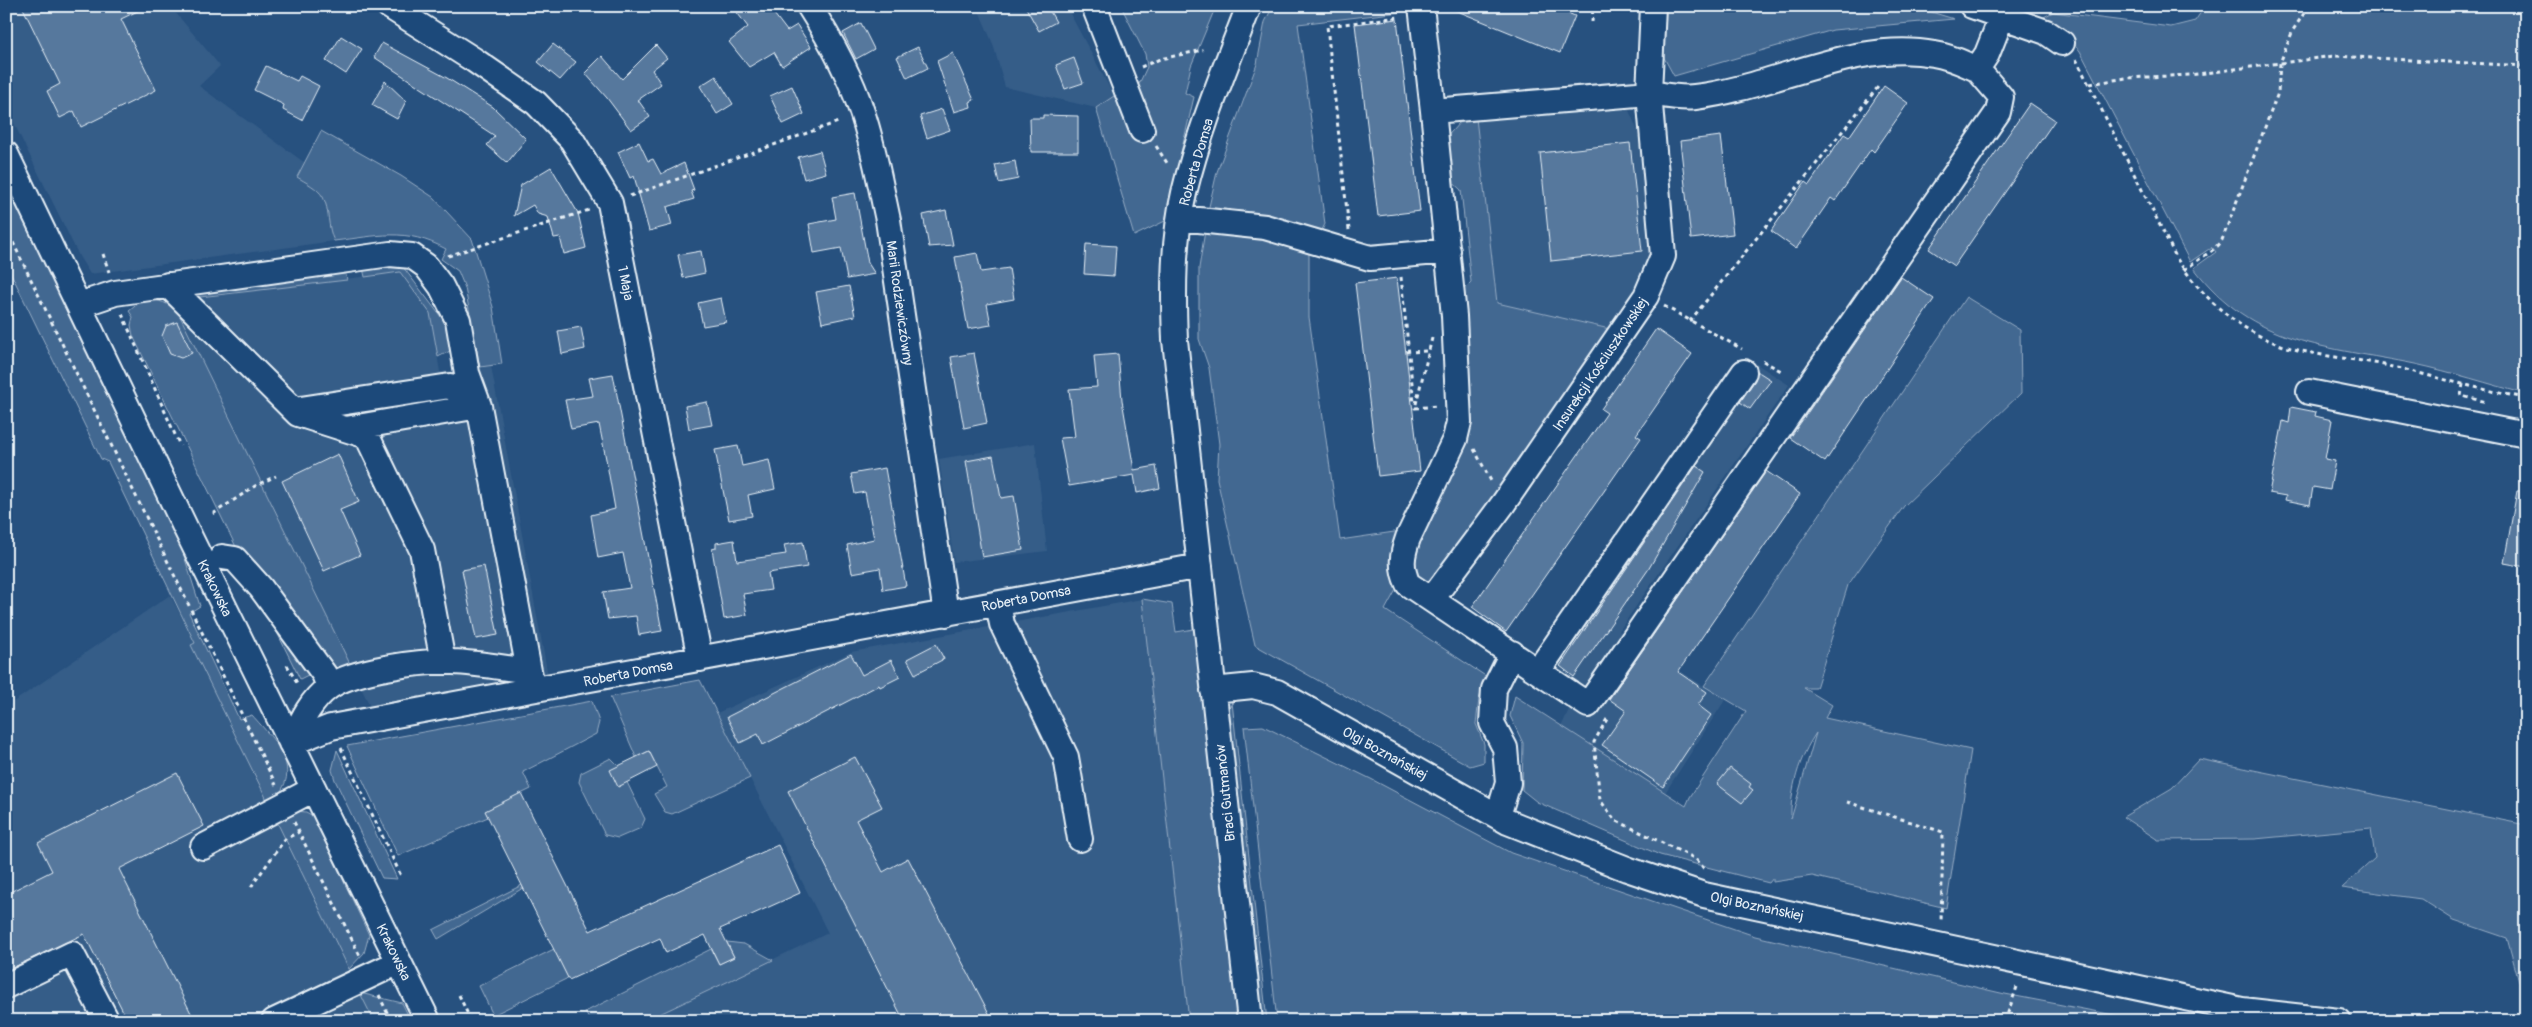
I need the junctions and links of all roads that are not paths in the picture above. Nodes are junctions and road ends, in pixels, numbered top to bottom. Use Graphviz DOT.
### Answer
graph roads {
  1 [pos="389,6"];
  2 [pos="809,6"];
  3 [pos="1094,6"];
  4 [pos="1249,6"];
  5 [pos="1653,6"];
  6 [pos="1972,6"];
  7 [pos="1412,11"];
  8 [pos="2002,16"];
  9 [pos="2062,43"];
  10 [pos="1977,69"];
  11 [pos="1649,93"];
  12 [pos="1432,111"];
  13 [pos="1142,130"];
  14 [pos="6,154"];
  15 [pos="1180,218"];
  16 [pos="1448,251"];
  17 [pos="168,285"];
  18 [pos="79,305"];
  19 [pos="1750,361"];
  20 [pos="2309,392"];
  21 [pos="478,406"];
  22 [pos="294,410"];
  23 [pos="346,429"];
  24 [pos="2526,435"];
  25 [pos="222,557"];
  26 [pos="1200,566"];
  27 [pos="1432,599"];
  28 [pos="998,604"];
  29 [pos="946,614"];
  30 [pos="1512,653"];
  31 [pos="700,658"];
  32 [pos="442,662"];
  33 [pos="1538,671"];
  34 [pos="531,681"];
  35 [pos="329,687"];
  36 [pos="1213,690"];
  37 [pos="291,743"];
  38 [pos="314,789"];
  39 [pos="1498,816"];
  40 [pos="1080,839"];
  41 [pos="203,846"];
  42 [pos="399,962"];
  43 [pos="6,986"];
  44 [pos="107,1021"];
  45 [pos="274,1021"];
  46 [pos="428,1021"];
  47 [pos="1250,1021"];
  48 [pos="2339,1021"];
  1 -- 31 [label="street, 1 Maja"];
  2 -- 29 [label="street, Marii Rodziewiczówny"];
  3 -- 13 [label="street"];
  4 -- 15 [label="street, Roberta Domsa"];
  5 -- 11 [label="street, Insurekcji Kościuszkowskiej"];
  6 -- 8 [label="street"];
  7 -- 12 [label="street"];
  8 -- 9 [label="street"];
  8 -- 10 [label="street"];
  10 -- 11 [label="street"];
  10 -- 33 [label="street"];
  11 -- 12 [label="street"];
  11 -- 27 [label="street, Insurekcji Kościuszkowskiej"];
  12 -- 16 [label="street"];
  14 -- 18 [label="street, Krakowska"];
  15 -- 16 [label="street"];
  15 -- 26 [label="street, Roberta Domsa"];
  16 -- 27 [label="street"];
  17 -- 18 [label="street"];
  17 -- 21 [label="street"];
  17 -- 22 [label="street"];
  18 -- 37 [label="street, Krakowska"];
  19 -- 33 [label="street"];
  20 -- 24 [label="street"];
  21 -- 22 [label="street"];
  21 -- 23 [label="street"];
  21 -- 34 [label="street"];
  22 -- 23 [label="street"];
  23 -- 32 [label="street"];
  25 -- 35 [label="street"];
  26 -- 28 [label="street, Roberta Domsa"];
  26 -- 36 [label="street, Braci Gutmanów"];
  27 -- 30 [label="street"];
  28 -- 29 [label="street, Roberta Domsa"];
  28 -- 40 [label="street"];
  29 -- 31 [label="street, Roberta Domsa"];
  30 -- 33 [label="street"];
  30 -- 39 [label="street"];
  31 -- 34 [label="street, Roberta Domsa"];
  32 -- 34 [label="street"];
  32 -- 35 [label="street"];
  34 -- 37 [label="street, Roberta Domsa"];
  35 -- 37 [label="street"];
  36 -- 39 [label="street, Olgi Boznańskiej"];
  36 -- 47 [label="street, Braci Gutmanów"];
  37 -- 38 [label="street, Krakowska"];
  38 -- 41 [label="street"];
  38 -- 42 [label="street, Krakowska"];
  39 -- 48 [label="street, Olgi Boznańskiej"];
  42 -- 45 [label="street"];
  42 -- 46 [label="street, Krakowska"];
  43 -- 44 [label="street"];
}
